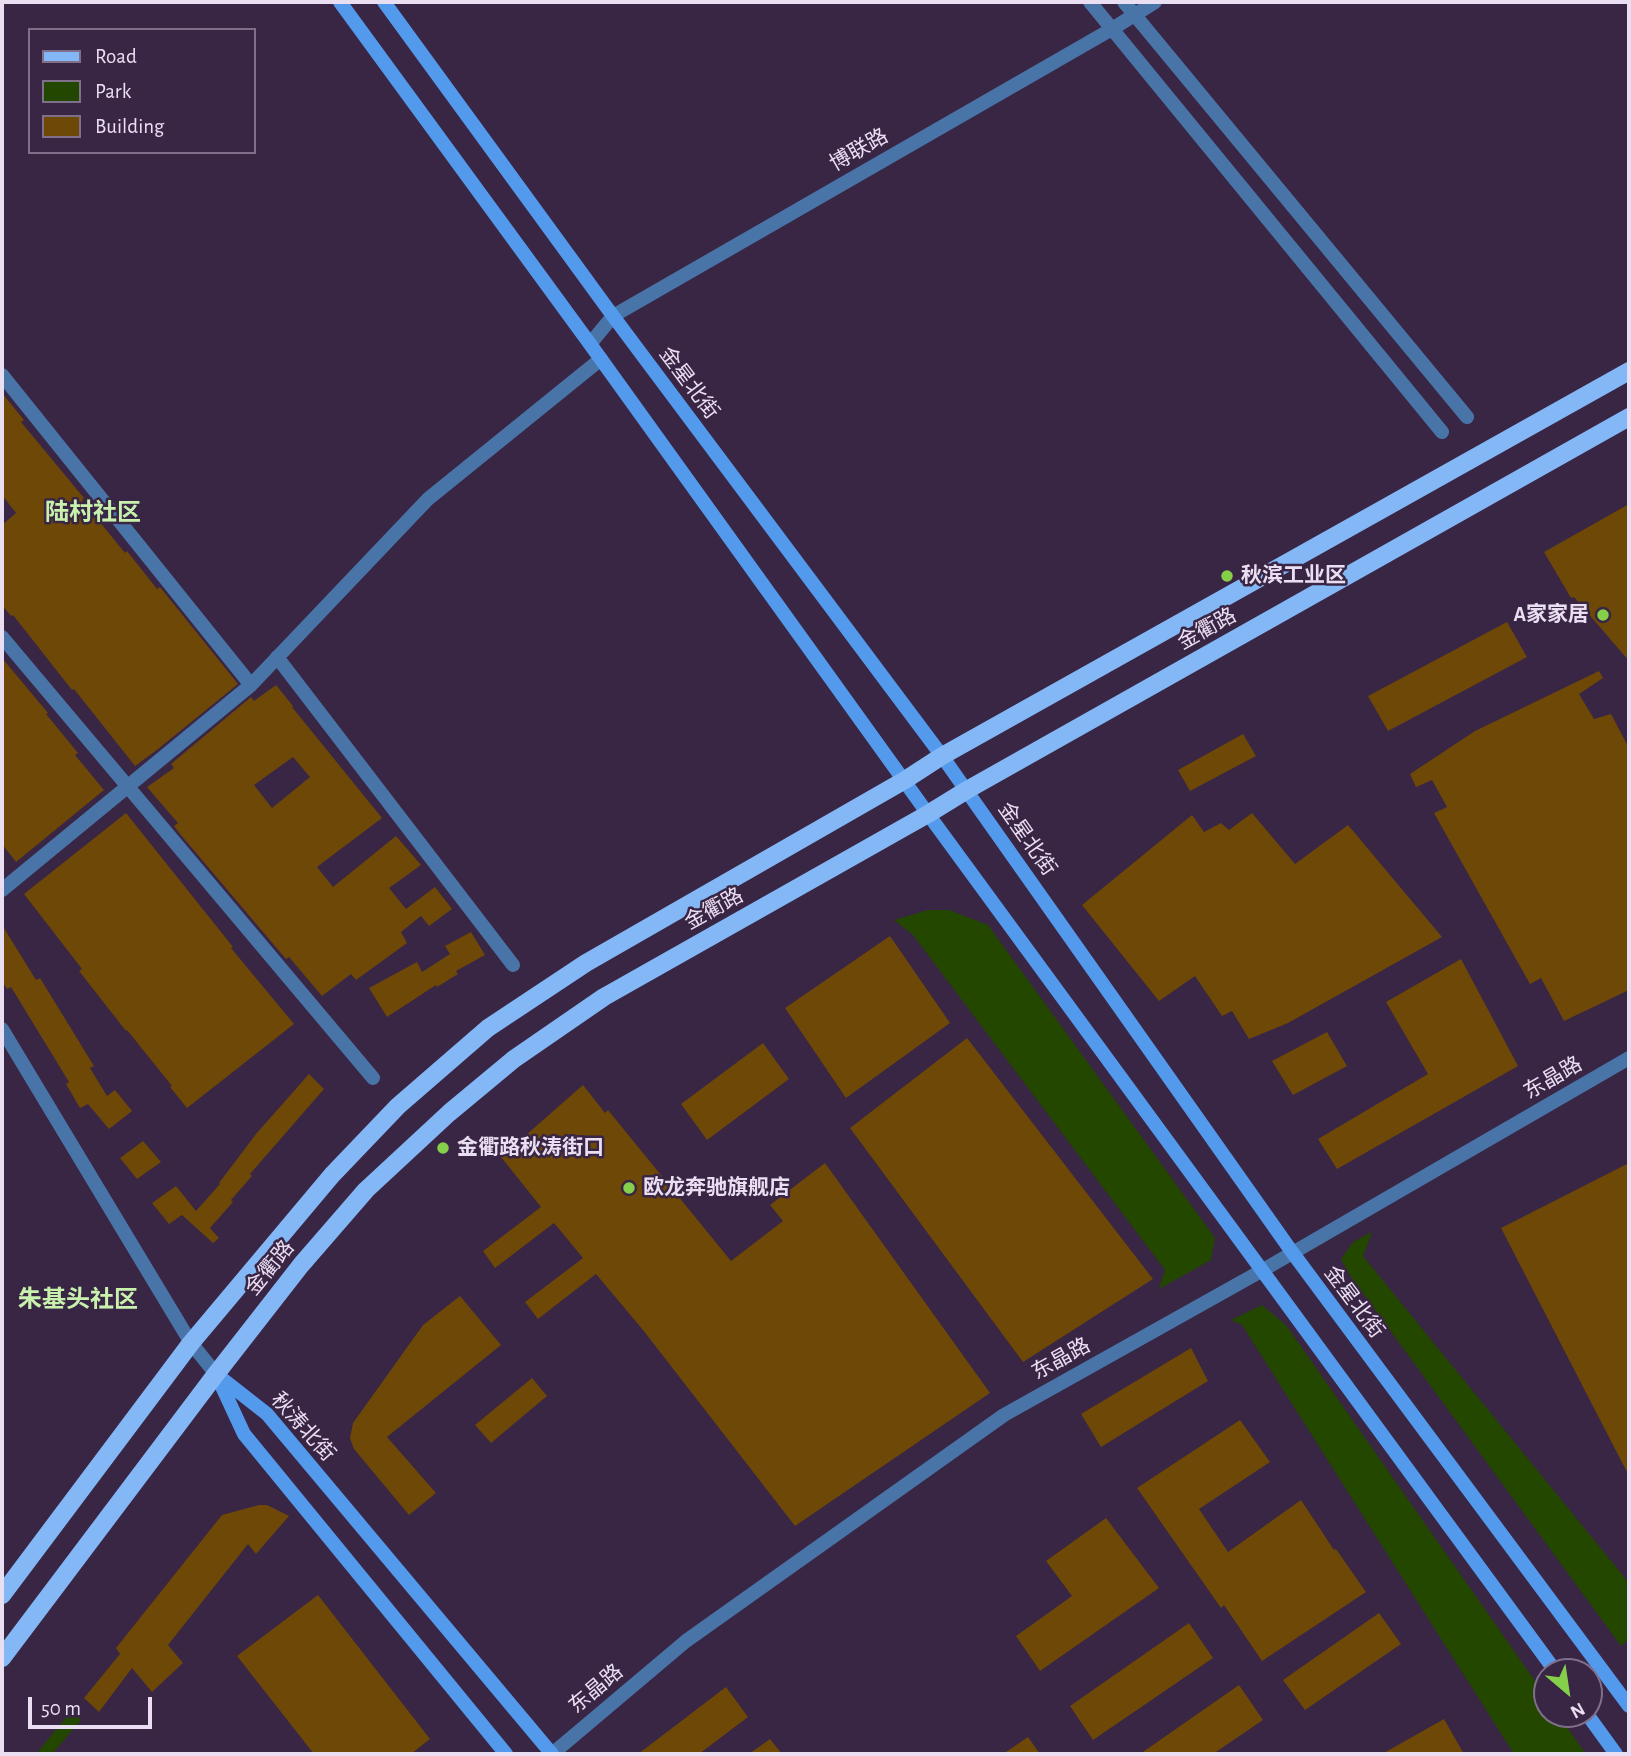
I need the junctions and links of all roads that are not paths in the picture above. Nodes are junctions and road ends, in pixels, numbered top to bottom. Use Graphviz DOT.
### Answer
graph roads {
  1 [pos="340,2"];
  2 [pos="384,2"];
  3 [pos="1090,2"];
  4 [pos="1124,2"];
  5 [pos="1156,2"];
  6 [pos="1134,14"];
  7 [pos="1112,29"];
  8 [pos="613,316"];
  9 [pos="590,344"];
  10 [pos="601,359"];
  11 [pos="1629,371"];
  12 [pos="2,375"];
  13 [pos="1467,417"];
  14 [pos="1629,417"];
  15 [pos="1442,432"];
  16 [pos="2,637"];
  17 [pos="277,657"];
  18 [pos="251,685"];
  19 [pos="942,756"];
  20 [pos="905,780"];
  21 [pos="128,787"];
  22 [pos="967,790"];
  23 [pos="928,814"];
  24 [pos="2,890"];
  25 [pos="513,965"];
  26 [pos="2,1029"];
  27 [pos="1629,1058"];
  28 [pos="373,1078"];
  29 [pos="1292,1252"];
  30 [pos="1263,1270"];
  31 [pos="191,1343"];
  32 [pos="216,1374"];
  33 [pos="2,1595"];
  34 [pos="2,1658"];
  35 [pos="1546,1658"];
  36 [pos="1629,1706"];
  37 [pos="1597,1728"];
  38 [pos="506,1754"];
  39 [pos="552,1754"];
  40 [pos="1616,1754"];
  1 -- 9 [label="main road"];
  2 -- 8 [label="main road, 金星北街"];
  3 -- 7 [label="street"];
  4 -- 6 [label="street"];
  5 -- 6 [label="street, 博联路"];
  6 -- 7 [label="street, 博联路"];
  6 -- 13 [label="street"];
  7 -- 8 [label="street, 博联路"];
  7 -- 15 [label="street"];
  8 -- 9 [label="street, 博联路"];
  8 -- 19 [label="main road, 金星北街"];
  9 -- 10 [label="main road"];
  10 -- 17 [label="street"];
  10 -- 20 [label="main road"];
  11 -- 19 [label="main road, 金衢路"];
  12 -- 18 [label="street"];
  14 -- 22 [label="main road, 金衢路"];
  16 -- 21 [label="street"];
  17 -- 18 [label="street"];
  17 -- 25 [label="street"];
  18 -- 21 [label="street"];
  19 -- 20 [label="main road, 金衢路"];
  19 -- 22 [label="main road, 金星北街"];
  20 -- 23 [label="main road"];
  20 -- 31 [label="main road, 金衢路"];
  21 -- 24 [label="street"];
  21 -- 28 [label="street"];
  22 -- 23 [label="main road, 金衢路"];
  22 -- 29 [label="main road, 金星北街"];
  23 -- 30 [label="main road"];
  23 -- 32 [label="main road, 金衢路"];
  26 -- 31 [label="street"];
  27 -- 29 [label="street, 东晶路"];
  29 -- 30 [label="street, 东晶路"];
  29 -- 36 [label="main road, 金星北街"];
  30 -- 35 [label="main road"];
  30 -- 39 [label="street, 东晶路"];
  31 -- 32 [label="street"];
  31 -- 33 [label="main road, 金衢路"];
  32 -- 34 [label="main road, 金衢路"];
  32 -- 38 [label="main road"];
  32 -- 39 [label="main road, 秋涛北街"];
  37 -- 40 [label="main road"];
}
